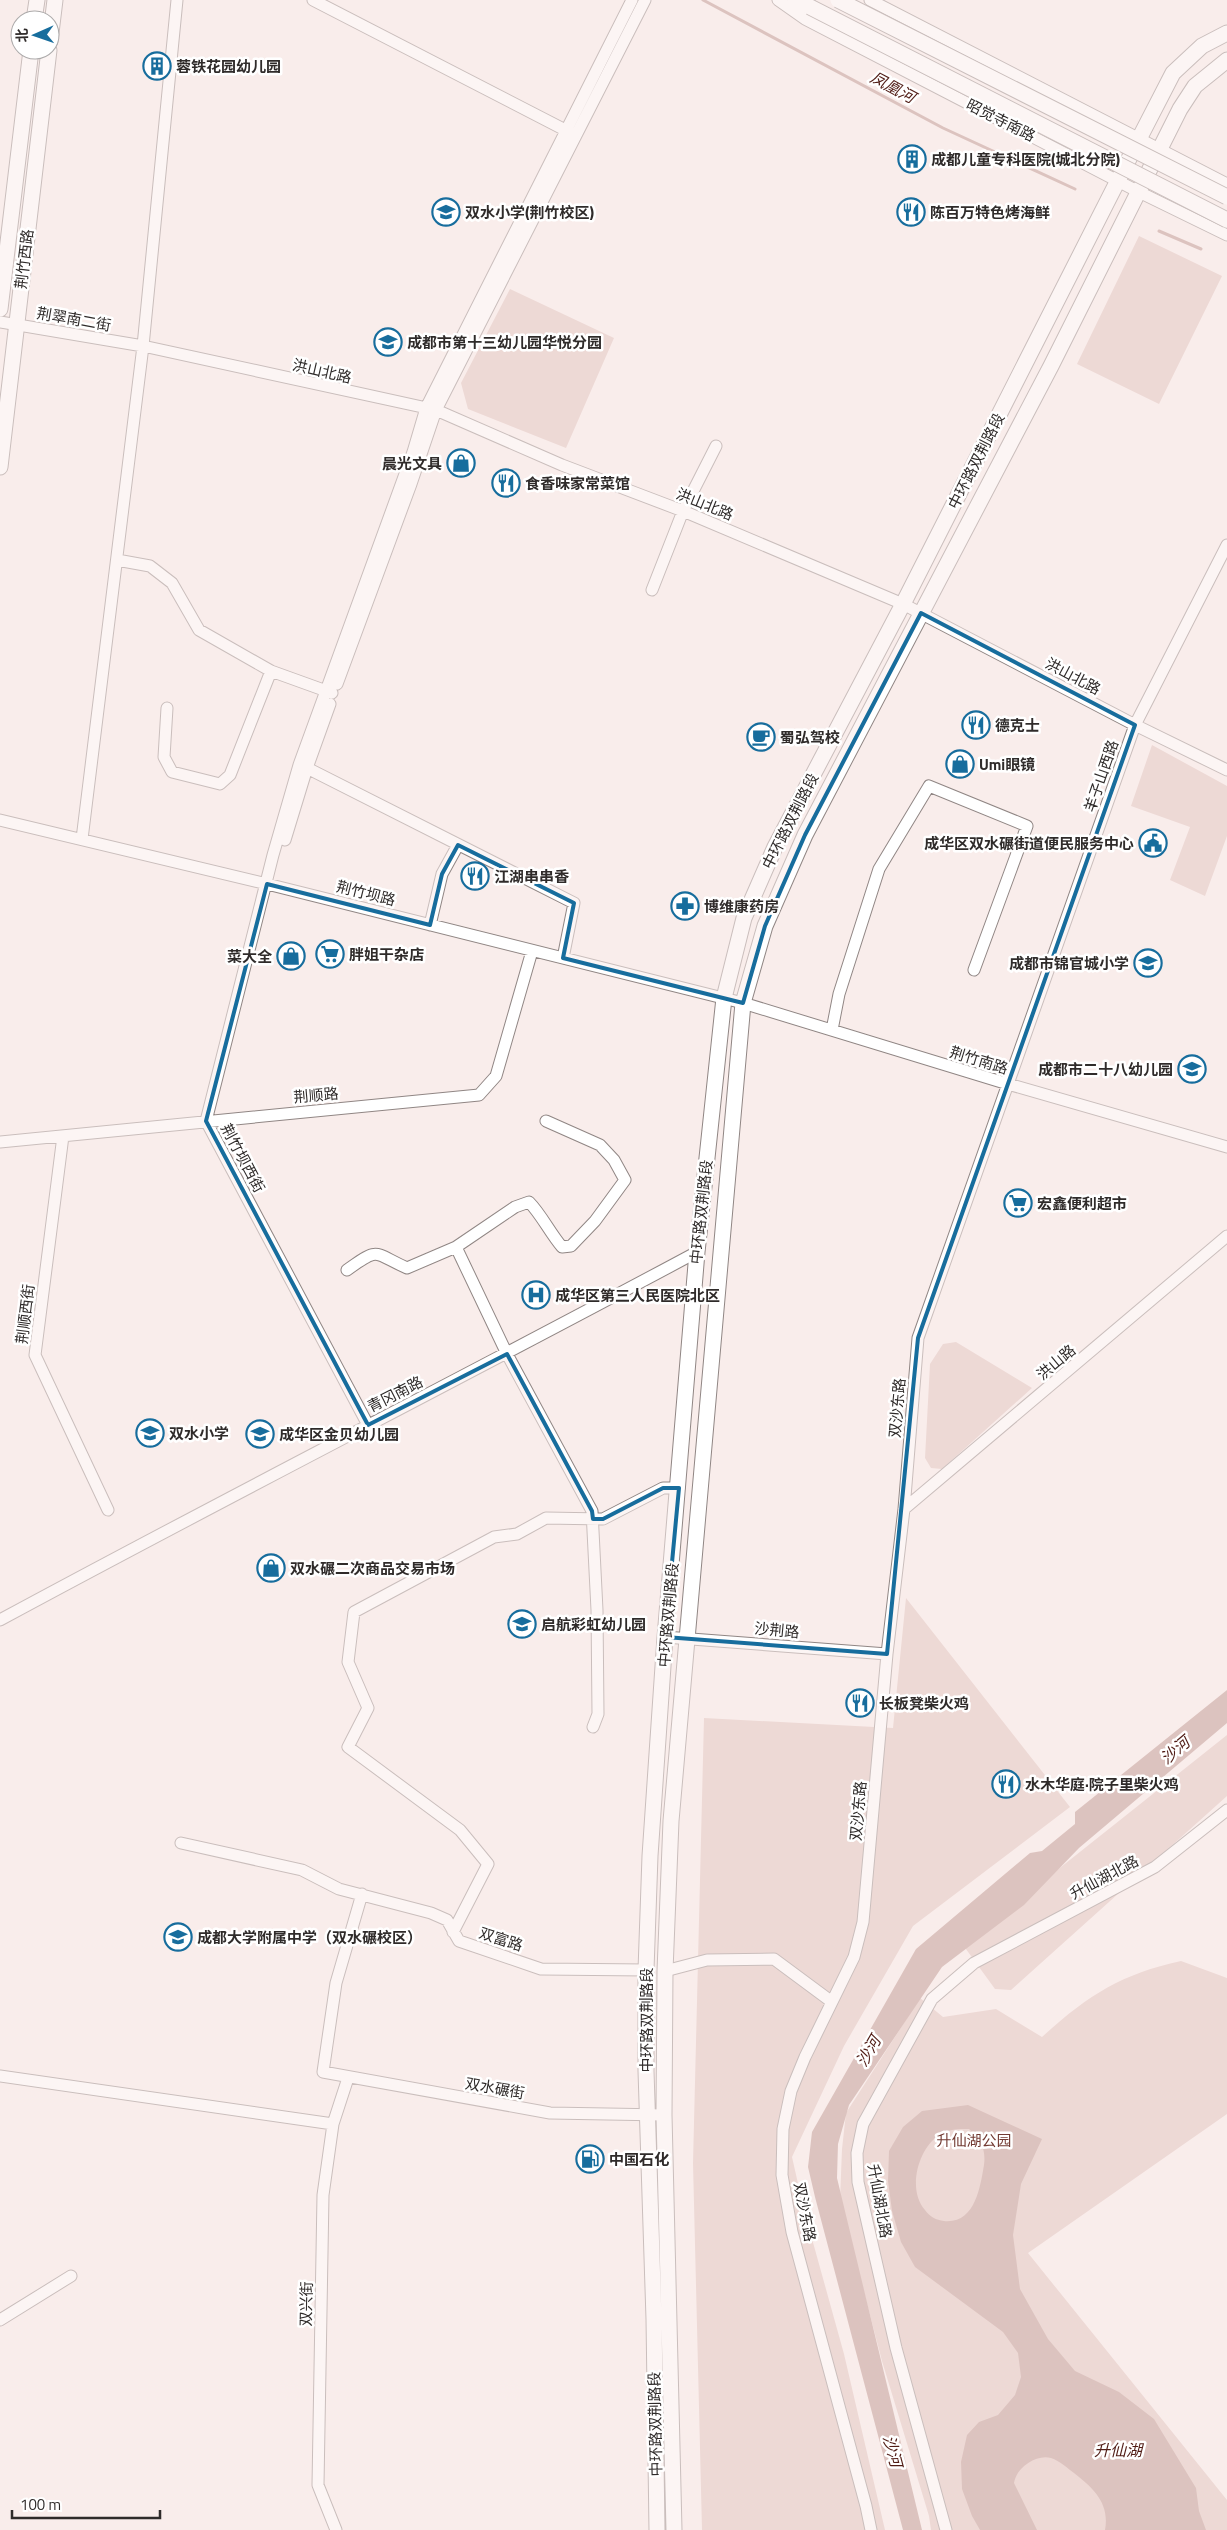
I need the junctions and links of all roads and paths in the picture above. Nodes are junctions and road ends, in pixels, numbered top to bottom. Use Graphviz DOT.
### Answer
graph roads {
  1 [pos="177,0"];
  2 [pos="313,0"];
  3 [pos="632,0"];
  4 [pos="644,0"];
  5 [pos="778,0"];
  6 [pos="795,0"];
  7 [pos="838,0"];
  8 [pos="870,0"];
  9 [pos="1227,32"];
  10 [pos="30,60"];
  11 [pos="48,60"];
  12 [pos="1227,60"];
  13 [pos="571,132"];
  14 [pos="1139,139"];
  15 [pos="1159,150"];
  16 [pos="1119,182"];
  17 [pos="1227,184"];
  18 [pos="1139,192"];
  19 [pos="1227,197"];
  20 [pos="1227,220"];
  21 [pos="1227,234"];
  22 [pos="0,309"];
  23 [pos="0,322"];
  24 [pos="16,324"];
  25 [pos="143,346"];
  26 [pos="431,409"];
  27 [pos="716,446"];
  28 [pos="0,467"];
  29 [pos="683,511"];
  30 [pos="1227,544"];
  31 [pos="117,560"];
  32 [pos="652,590"];
  33 [pos="903,604"];
  34 [pos="921,613"];
  35 [pos="271,671"];
  36 [pos="330,693"];
  37 [pos="167,708"];
  38 [pos="1135,725"];
  39 [pos="307,768"];
  40 [pos="1227,770"];
  41 [pos="0,820"];
  42 [pos="82,839"];
  43 [pos="458,845"];
  44 [pos="267,884"];
  45 [pos="430,925"];
  46 [pos="532,951"];
  47 [pos="563,958"];
  48 [pos="974,970"];
  49 [pos="724,998"];
  50 [pos="743,1003"];
  51 [pos="832,1030"];
  52 [pos="1008,1084"];
  53 [pos="206,1121"];
  54 [pos="546,1121"];
  55 [pos="63,1136"];
  56 [pos="0,1142"];
  57 [pos="1227,1147"];
  58 [pos="1227,1236"];
  59 [pos="456,1247"];
  60 [pos="697,1252"];
  61 [pos="347,1270"];
  62 [pos="507,1354"];
  63 [pos="368,1425"];
  64 [pos="679,1488"];
  65 [pos="904,1509"];
  66 [pos="108,1510"];
  67 [pos="593,1519"];
  68 [pos="0,1620"];
  69 [pos="665,1637"];
  70 [pos="687,1638"];
  71 [pos="887,1654"];
  72 [pos="592,1728"];
  73 [pos="1227,1810"];
  74 [pos="181,1843"];
  75 [pos="362,1894"];
  76 [pos="453,1932"];
  77 [pos="646,1970"];
  78 [pos="665,1971"];
  79 [pos="832,2002"];
  80 [pos="0,2076"];
  81 [pos="348,2078"];
  82 [pos="664,2115"];
  83 [pos="648,2116"];
  84 [pos="333,2124"];
  85 [pos="71,2276"];
  86 [pos="0,2320"];
  87 [pos="336,2530"];
  88 [pos="657,2530"];
  89 [pos="674,2530"];
  90 [pos="871,2530"];
  91 [pos="946,2530"];
  1 -- 25 [label="street"];
  2 -- 13 [label="street"];
  3 -- 13 [label="street"];
  4 -- 13 [label="street"];
  5 -- 16 [label="street, 昭觉寺南路"];
  6 -- 20 [label="main road, 昭觉寺南路, bridge"];
  7 -- 19 [label="main road, bridge"];
  8 -- 14 [label="street"];
  9 -- 14 [label="main road, 中环路双荆路段"];
  10 -- 22 [label="main road, 荆竹西路"];
  11 -- 24 [label="main road, 荆竹西路"];
  12 -- 15 [label="main road, 中环路双荆路段"];
  13 -- 26 [label="street"];
  14 -- 15 [label="street"];
  14 -- 16 [label="main road, 中环路双荆路段"];
  15 -- 17 [label="street"];
  15 -- 18 [label="main road, 中环路双荆路段"];
  16 -- 18 [label="street, 昭觉寺南路"];
  16 -- 33 [label="main road, 中环路双荆路段"];
  18 -- 21 [label="street, 昭觉寺南路"];
  18 -- 34 [label="main road, 中环路双荆路段"];
  23 -- 24 [label="street, 荆翠南二街"];
  24 -- 25 [label="street, 荆翠南二街"];
  24 -- 28 [label="main road, 荆竹西路"];
  25 -- 26 [label="street, 洪山北路"];
  25 -- 31 [label="street"];
  26 -- 29 [label="street, 洪山北路"];
  26 -- 36 [label="street"];
  27 -- 29 [label="street"];
  29 -- 32 [label="street"];
  29 -- 33 [label="street, 洪山北路"];
  30 -- 38 [label="street, 羊子山西路"];
  31 -- 35 [label="street"];
  31 -- 42 [label="street"];
  33 -- 34 [label="street, 洪山北路"];
  33 -- 49 [label="main road, 中环路双荆路段"];
  34 -- 38 [label="street, 洪山北路"];
  34 -- 50 [label="main road, 中环路双荆路段"];
  35 -- 36 [label="street"];
  35 -- 37 [label="street"];
  36 -- 39 [label="street"];
  36 -- 44 [label="street"];
  38 -- 40 [label="street, 洪山北路"];
  38 -- 52 [label="street, 羊子山西路"];
  39 -- 43 [label="street"];
  39 -- 44 [label="street"];
  41 -- 42 [label="street, 荆竹坝路"];
  42 -- 44 [label="street, 荆竹坝路"];
  43 -- 45 [label="street"];
  43 -- 47 [label="street"];
  44 -- 45 [label="street, 荆竹坝路"];
  44 -- 53 [label="street, 荆竹坝西街"];
  45 -- 46 [label="street, 荆竹坝路"];
  46 -- 47 [label="street, 荆竹坝路"];
  46 -- 53 [label="street, 荆顺路"];
  47 -- 49 [label="street, 荆竹坝路"];
  48 -- 51 [label="street"];
  49 -- 50 [label="street, 荆竹南路"];
  49 -- 60 [label="main road, 中环路双荆路段"];
  50 -- 51 [label="street, 荆竹南路"];
  50 -- 70 [label="main road, 中环路双荆路段"];
  51 -- 52 [label="street, 荆竹南路"];
  52 -- 57 [label="street, 荆竹南路"];
  52 -- 65 [label="street, 双沙东路"];
  53 -- 55 [label="street, 荆顺路"];
  53 -- 63 [label="street, 荆竹坝西街"];
  54 -- 59 [label="street"];
  55 -- 56 [label="street, 荆顺路"];
  55 -- 66 [label="street, 荆顺西街"];
  58 -- 65 [label="street, 洪山路"];
  59 -- 61 [label="street"];
  59 -- 62 [label="street"];
  60 -- 62 [label="street, 青冈南路"];
  60 -- 64 [label="main road, 中环路双荆路段"];
  62 -- 63 [label="street, 青冈南路"];
  62 -- 67 [label="street"];
  63 -- 68 [label="street, 青冈南路"];
  64 -- 67 [label="street"];
  64 -- 69 [label="main road, 中环路双荆路段"];
  65 -- 71 [label="street, 双沙东路"];
  67 -- 72 [label="street"];
  67 -- 76 [label="street"];
  69 -- 70 [label="street, 沙荆路"];
  69 -- 77 [label="main road, 中环路双荆路段"];
  70 -- 71 [label="street, 沙荆路"];
  70 -- 78 [label="main road, 中环路双荆路段"];
  71 -- 79 [label="street, 双沙东路"];
  73 -- 91 [label="street, 升仙湖北路"];
  74 -- 75 [label="street, 双富路"];
  75 -- 76 [label="street, 双富路"];
  75 -- 81 [label="street, 双水碾街"];
  76 -- 77 [label="street, 双富路"];
  77 -- 83 [label="main road, 中环路双荆路段"];
  78 -- 79 [label="street"];
  78 -- 82 [label="main road, 中环路双荆路段"];
  79 -- 90 [label="street, 双沙东路"];
  80 -- 84 [label="street"];
  81 -- 83 [label="street, 双水碾街"];
  81 -- 84 [label="street, 双兴街"];
  82 -- 83 [label="street, 双水碾街"];
  82 -- 89 [label="main road, 中环路双荆路段"];
  83 -- 88 [label="main road, 中环路双荆路段"];
  84 -- 87 [label="street, 双兴街"];
  85 -- 86 [label="street"];
}
